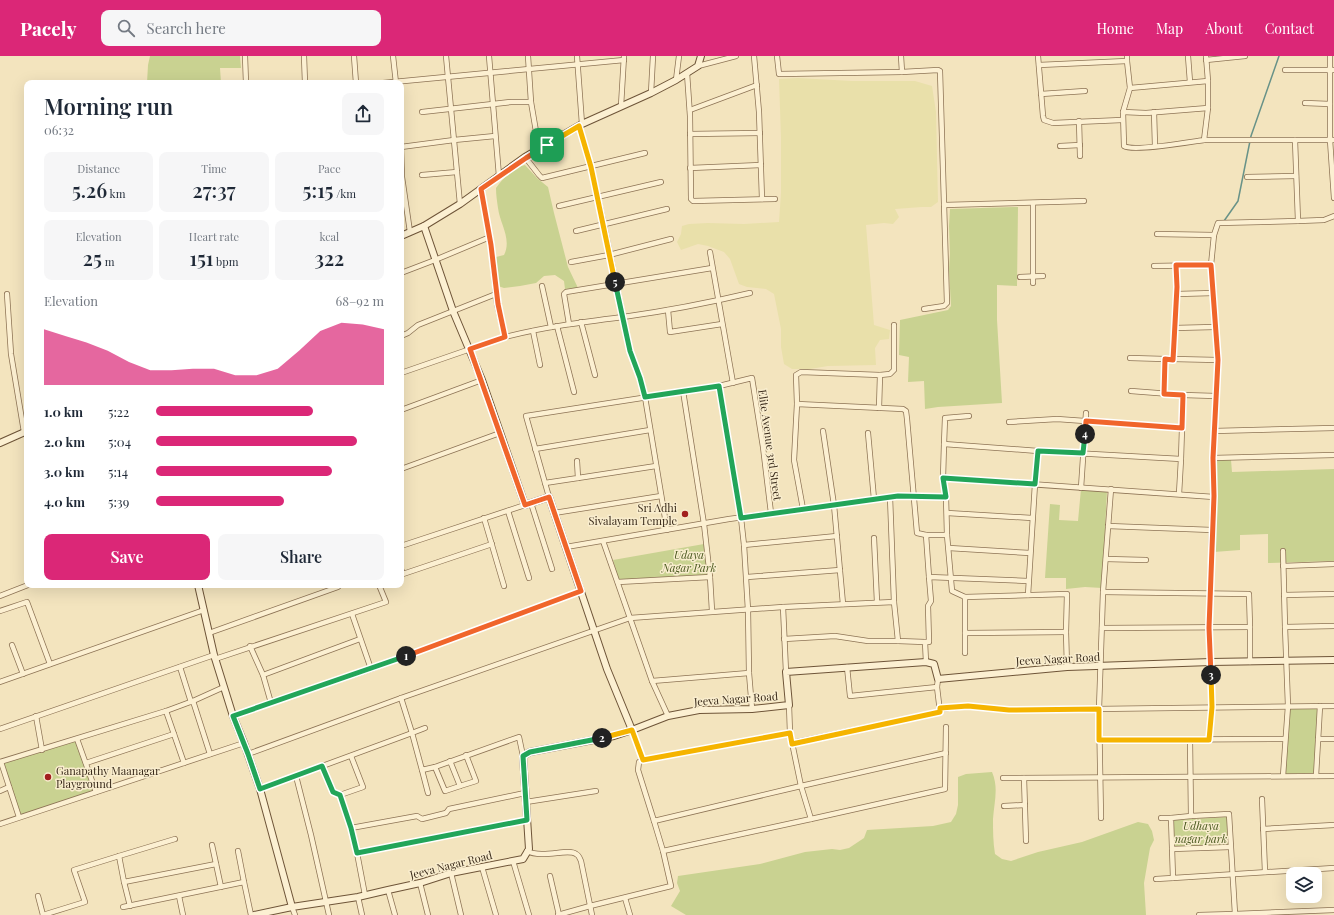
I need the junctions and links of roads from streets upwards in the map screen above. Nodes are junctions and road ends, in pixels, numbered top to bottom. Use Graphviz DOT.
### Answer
graph roads {
  1 [pos="245,56"];
  2 [pos="304,56"];
  3 [pos="354,56"];
  4 [pos="393,56"];
  5 [pos="446,56"];
  6 [pos="489,56"];
  7 [pos="528,56"];
  8 [pos="577,56"];
  9 [pos="653,56"];
  10 [pos="679,56"];
  11 [pos="701,56"];
  12 [pos="736,56"];
  13 [pos="754,56"];
  14 [pos="776,56"];
  15 [pos="901,56"];
  16 [pos="1038,56"];
  17 [pos="1188,56"];
  18 [pos="1245,56"];
  19 [pos="1330,56"];
  20 [pos="624,58"];
  21 [pos="1127,58"];
  22 [pos="1206,58"];
  23 [pos="577,64"];
  24 [pos="1039,65"];
  25 [pos="698,66"];
  26 [pos="529,69"];
  27 [pos="1285,70"];
  28 [pos="1332,70"];
  29 [pos="902,72"];
  30 [pos="490,73"];
  31 [pos="687,73"];
  32 [pos="447,77"];
  33 [pos="246,80"];
  34 [pos="305,80"];
  35 [pos="356,80"];
  36 [pos="395,80"];
  37 [pos="676,80"];
  38 [pos="1208,80"];
  39 [pos="404,81"];
  40 [pos="1190,82"];
  41 [pos="758,85"];
  42 [pos="1130,88"];
  43 [pos="1085,91"];
  44 [pos="651,93"];
  45 [pos="1041,94"];
  46 [pos="531,102"];
  47 [pos="1331,102"];
  48 [pos="1305,103"];
  49 [pos="493,104"];
  50 [pos="621,106"];
  51 [pos="452,108"];
  52 [pos="1208,108"];
  53 [pos="690,110"];
  54 [pos="422,112"];
  55 [pos="1123,112"];
  56 [pos="1154,112"];
  57 [pos="1122,120"];
  58 [pos="1080,121"];
  59 [pos="581,125"];
  60 [pos="760,133"];
  61 [pos="690,134"];
  62 [pos="495,136"];
  63 [pos="454,140"];
  64 [pos="1204,140"];
  65 [pos="1295,140"];
  66 [pos="1332,140"];
  67 [pos="1080,145"];
  68 [pos="1060,146"];
  69 [pos="1155,146"];
  70 [pos="404,147"];
  71 [pos="539,149"];
  72 [pos="645,153"];
  73 [pos="1080,156"];
  74 [pos="526,158"];
  75 [pos="761,165"];
  76 [pos="591,167"];
  77 [pos="690,168"];
  78 [pos="457,172"];
  79 [pos="422,175"];
  80 [pos="499,176"];
  81 [pos="1296,176"];
  82 [pos="1247,177"];
  83 [pos="661,182"];
  84 [pos="481,189"];
  85 [pos="404,191"];
  86 [pos="598,196"];
  87 [pos="1334,198"];
  88 [pos="762,199"];
  89 [pos="775,199"];
  90 [pos="1084,201"];
  91 [pos="1033,202"];
  92 [pos="460,204"];
  93 [pos="944,205"];
  94 [pos="559,206"];
  95 [pos="667,209"];
  96 [pos="1334,216"];
  97 [pos="1298,221"];
  98 [pos="604,225"];
  99 [pos="424,226"];
  100 [pos="576,231"];
  101 [pos="410,232"];
  102 [pos="1157,234"];
  103 [pos="404,235"];
  104 [pos="1214,235"];
  105 [pos="490,237"];
  106 [pos="671,239"];
  107 [pos="710,252"];
  108 [pos="609,255"];
  109 [pos="435,260"];
  110 [pos="571,262"];
  111 [pos="1176,265"];
  112 [pos="1211,265"];
  113 [pos="1154,266"];
  114 [pos="712,268"];
  115 [pos="404,272"];
  116 [pos="1033,276"];
  117 [pos="1043,276"];
  118 [pos="1020,277"];
  119 [pos="616,283"];
  120 [pos="1034,283"];
  121 [pos="542,286"];
  122 [pos="750,293"];
  123 [pos="1214,293"];
  124 [pos="7,294"];
  125 [pos="496,294"];
  126 [pos="1177,294"];
  127 [pos="718,301"];
  128 [pos="924,309"];
  129 [pos="668,310"];
  130 [pos="453,311"];
  131 [pos="623,317"];
  132 [pos="581,322"];
  133 [pos="569,324"];
  134 [pos="722,324"];
  135 [pos="894,325"];
  136 [pos="557,326"];
  137 [pos="551,327"];
  138 [pos="1215,327"];
  139 [pos="1174,328"];
  140 [pos="533,331"];
  141 [pos="404,334"];
  142 [pos="505,337"];
  143 [pos="470,349"];
  144 [pos="1130,358"];
  145 [pos="1165,359"];
  146 [pos="1173,360"];
  147 [pos="1218,360"];
  148 [pos="540,365"];
  149 [pos="404,372"];
  150 [pos="595,375"];
  151 [pos="880,375"];
  152 [pos="482,380"];
  153 [pos="733,383"];
  154 [pos="719,386"];
  155 [pos="683,391"];
  156 [pos="1131,391"];
  157 [pos="574,392"];
  158 [pos="1164,394"];
  159 [pos="1183,395"];
  160 [pos="1216,396"];
  161 [pos="645,397"];
  162 [pos="797,404"];
  163 [pos="879,408"];
  164 [pos="404,409"];
  165 [pos="1086,413"];
  166 [pos="969,416"];
  167 [pos="1086,421"];
  168 [pos="1009,422"];
  169 [pos="24,426"];
  170 [pos="1182,428"];
  171 [pos="1334,428"];
  172 [pos="650,430"];
  173 [pos="823,431"];
  174 [pos="1214,431"];
  175 [pos="24,432"];
  176 [pos="500,433"];
  177 [pos="868,433"];
  178 [pos="0,443"];
  179 [pos="944,444"];
  180 [pos="535,449"];
  181 [pos="1038,451"];
  182 [pos="1083,453"];
  183 [pos="1334,455"];
  184 [pos="1213,458"];
  185 [pos="1181,459"];
  186 [pos="577,461"];
  187 [pos="656,466"];
  188 [pos="404,468"];
  189 [pos="578,478"];
  190 [pos="943,478"];
  191 [pos="545,483"];
  192 [pos="1035,484"];
  193 [pos="1081,488"];
  194 [pos="1111,489"];
  195 [pos="1179,494"];
  196 [pos="661,496"];
  197 [pos="914,496"];
  198 [pos="1214,496"];
  199 [pos="549,497"];
  200 [pos="890,497"];
  201 [pos="946,497"];
  202 [pos="874,499"];
  203 [pos="528,504"];
  204 [pos="834,505"];
  205 [pos="803,509"];
  206 [pos="508,511"];
  207 [pos="554,513"];
  208 [pos="771,513"];
  209 [pos="947,513"];
  210 [pos="484,518"];
  211 [pos="741,518"];
  212 [pos="1032,518"];
  213 [pos="704,524"];
  214 [pos="1108,526"];
  215 [pos="667,530"];
  216 [pos="1212,530"];
  217 [pos="926,535"];
  218 [pos="947,535"];
  219 [pos="837,536"];
  220 [pos="874,538"];
  221 [pos="603,541"];
  222 [pos="492,544"];
  223 [pos="404,545"];
  224 [pos="744,545"];
  225 [pos="566,547"];
  226 [pos="948,548"];
  227 [pos="1283,551"];
  228 [pos="1030,553"];
  229 [pos="1106,559"];
  230 [pos="1146,560"];
  231 [pos="1334,564"];
  232 [pos="1283,566"];
  233 [pos="552,569"];
  234 [pos="840,570"];
  235 [pos="404,574"];
  236 [pos="710,577"];
  237 [pos="747,577"];
  238 [pos="929,577"];
  239 [pos="951,577"];
  240 [pos="529,578"];
  241 [pos="1028,581"];
  242 [pos="618,582"];
  243 [pos="24,586"];
  244 [pos="504,586"];
  245 [pos="199,588"];
  246 [pos="335,588"];
  247 [pos="380,588"];
  248 [pos="581,591"];
  249 [pos="1103,592"];
  250 [pos="1,594"];
  251 [pos="1210,594"];
  252 [pos="1334,594"];
  253 [pos="1028,595"];
  254 [pos="1284,595"];
  255 [pos="965,597"];
  256 [pos="877,602"];
  257 [pos="894,602"];
  258 [pos="843,604"];
  259 [pos="783,607"];
  260 [pos="204,610"];
  261 [pos="748,610"];
  262 [pos="0,611"];
  263 [pos="712,611"];
  264 [pos="352,614"];
  265 [pos="630,618"];
  266 [pos="1334,626"];
  267 [pos="1250,627"];
  268 [pos="1285,627"];
  269 [pos="1102,628"];
  270 [pos="1209,628"];
  271 [pos="594,630"];
  272 [pos="1066,632"];
  273 [pos="209,633"];
  274 [pos="965,634"];
  275 [pos="360,639"];
  276 [pos="784,639"];
  277 [pos="898,641"];
  278 [pos="925,642"];
  279 [pos="12,645"];
  280 [pos="250,646"];
  281 [pos="965,652"];
  282 [pos="214,657"];
  283 [pos="1334,660"];
  284 [pos="1285,661"];
  285 [pos="926,662"];
  286 [pos="1211,662"];
  287 [pos="1250,662"];
  288 [pos="50,664"];
  289 [pos="180,667"];
  290 [pos="847,667"];
  291 [pos="1067,667"];
  292 [pos="1101,667"];
  293 [pos="371,669"];
  294 [pos="786,672"];
  295 [pos="749,673"];
  296 [pos="23,674"];
  297 [pos="263,675"];
  298 [pos="938,679"];
  299 [pos="652,681"];
  300 [pos="0,682"];
  301 [pos="937,687"];
  302 [pos="224,688"];
  303 [pos="401,698"];
  304 [pos="192,702"];
  305 [pos="271,703"];
  306 [pos="789,706"];
  307 [pos="1288,706"];
  308 [pos="1320,706"];
  309 [pos="1334,706"];
  310 [pos="1212,707"];
  311 [pos="940,708"];
  312 [pos="752,709"];
  313 [pos="1099,709"];
  314 [pos="166,711"];
  315 [pos="36,716"];
  316 [pos="233,716"];
  317 [pos="668,716"];
  318 [pos="946,727"];
  319 [pos="425,728"];
  320 [pos="0,729"];
  321 [pos="632,730"];
  322 [pos="412,733"];
  323 [pos="790,733"];
  324 [pos="174,734"];
  325 [pos="77,739"];
  326 [pos="1285,739"];
  327 [pos="1318,739"];
  328 [pos="1334,739"];
  329 [pos="1099,740"];
  330 [pos="1190,740"];
  331 [pos="1209,740"];
  332 [pos="244,743"];
  333 [pos="792,744"];
  334 [pos="42,750"];
  335 [pos="946,753"];
  336 [pos="210,754"];
  337 [pos="248,754"];
  338 [pos="466,755"];
  339 [pos="351,756"];
  340 [pos="523,756"];
  341 [pos="643,760"];
  342 [pos="450,761"];
  343 [pos="0,762"];
  344 [pos="86,763"];
  345 [pos="184,763"];
  346 [pos="322,766"];
  347 [pos="435,767"];
  348 [pos="422,770"];
  349 [pos="296,776"];
  350 [pos="1190,776"];
  351 [pos="1283,776"];
  352 [pos="1316,776"];
  353 [pos="1334,776"];
  354 [pos="1099,777"];
  355 [pos="1003,778"];
  356 [pos="1024,778"];
  357 [pos="460,786"];
  358 [pos="801,786"];
  359 [pos="9,787"];
  360 [pos="260,789"];
  361 [pos="0,791"];
  362 [pos="596,791"];
  363 [pos="96,792"];
  364 [pos="428,793"];
  365 [pos="525,793"];
  366 [pos="340,795"];
  367 [pos="1262,799"];
  368 [pos="526,802"];
  369 [pos="1025,805"];
  370 [pos="1004,806"];
  371 [pos="1191,816"];
  372 [pos="19,817"];
  373 [pos="1101,818"];
  374 [pos="1161,818"];
  375 [pos="1171,818"];
  376 [pos="811,819"];
  377 [pos="527,820"];
  378 [pos="654,821"];
  379 [pos="0,824"];
  380 [pos="1334,825"];
  381 [pos="351,828"];
  382 [pos="1263,829"];
  383 [pos="175,839"];
  384 [pos="1026,841"];
  385 [pos="212,845"];
  386 [pos="1230,847"];
  387 [pos="1172,849"];
  388 [pos="238,851"];
  389 [pos="527,851"];
  390 [pos="663,851"];
  391 [pos="357,853"];
  392 [pos="119,856"];
  393 [pos="513,860"];
  394 [pos="216,864"];
  395 [pos="482,867"];
  396 [pos="1334,868"];
  397 [pos="1265,872"];
  398 [pos="450,873"];
  399 [pos="1232,874"];
  400 [pos="550,876"];
  401 [pos="1173,878"];
  402 [pos="1156,879"];
  403 [pos="124,882"];
  404 [pos="244,882"];
  405 [pos="420,883"];
  406 [pos="221,887"];
  407 [pos="388,890"];
  408 [pos="366,895"];
  409 [pos="38,896"];
  410 [pos="179,896"];
  411 [pos="358,897"];
  412 [pos="625,898"];
  413 [pos="325,902"];
  414 [pos="130,906"];
  415 [pos="590,906"];
  416 [pos="123,907"];
  417 [pos="292,907"];
  418 [pos="1334,910"];
  419 [pos="1235,914"];
  420 [pos="43,915"];
  421 [pos="183,915"];
  422 [pos="253,915"];
  423 [pos="294,915"];
  424 [pos="329,915"];
  425 [pos="362,915"];
  426 [pos="395,915"];
  427 [pos="428,915"];
  428 [pos="461,915"];
  429 [pos="496,915"];
  430 [pos="529,915"];
  431 [pos="559,915"];
  432 [pos="592,915"];
  433 [pos="630,915"];
  434 [pos="1199,915"];
  1 -- 33 [label="street"];
  2 -- 34 [label="street"];
  3 -- 35 [label="street"];
  4 -- 36 [label="street"];
  5 -- 32 [label="street"];
  6 -- 30 [label="street"];
  7 -- 26 [label="street"];
  8 -- 23 [label="street"];
  9 -- 44 [label="street"];
  10 -- 37 [label="street"];
  11 -- 25 [label="street"];
  12 -- 25 [label="street"];
  13 -- 41 [label="street"];
  14 -- 29 [label="street"];
  15 -- 29 [label="street"];
  16 -- 24 [label="street"];
  17 -- 40 [label="street"];
  18 -- 22 [label="street"];
  19 -- 28 [label="street"];
  20 -- 23 [label="street"];
  20 -- 50 [label="street"];
  21 -- 24 [label="street"];
  21 -- 42 [label="street"];
  22 -- 38 [label="street"];
  23 -- 26 [label="street"];
  23 -- 59 [label="street"];
  24 -- 45 [label="street"];
  25 -- 31 [label="street"];
  26 -- 30 [label="street"];
  26 -- 46 [label="street"];
  27 -- 28 [label="street"];
  28 -- 47 [label="street"];
  29 -- 93 [label="street"];
  30 -- 32 [label="street"];
  30 -- 49 [label="street"];
  31 -- 37 [label="street"];
  31 -- 53 [label="street"];
  32 -- 39 [label="street"];
  32 -- 51 [label="street"];
  37 -- 44 [label="street"];
  38 -- 40 [label="street"];
  38 -- 52 [label="street"];
  40 -- 42 [label="street"];
  41 -- 53 [label="street"];
  41 -- 60 [label="street"];
  42 -- 55 [label="street"];
  43 -- 45 [label="street"];
  44 -- 50 [label="street"];
  45 -- 58 [label="street"];
  46 -- 49 [label="street"];
  46 -- 71 [label="street"];
  47 -- 48 [label="street"];
  47 -- 66 [label="street"];
  49 -- 51 [label="street"];
  49 -- 62 [label="street"];
  50 -- 59 [label="street"];
  51 -- 54 [label="street"];
  51 -- 63 [label="street"];
  52 -- 56 [label="street"];
  52 -- 64 [label="street"];
  53 -- 61 [label="street"];
  55 -- 56 [label="street"];
  55 -- 57 [label="street"];
  56 -- 69 [label="street"];
  57 -- 58 [label="street"];
  57 -- 69 [label="street"];
  58 -- 67 [label="street"];
  59 -- 71 [label="street"];
  59 -- 76 [label="street"];
  60 -- 61 [label="street"];
  60 -- 75 [label="street"];
  61 -- 77 [label="street"];
  62 -- 63 [label="street"];
  62 -- 80 [label="street"];
  63 -- 70 [label="street"];
  63 -- 78 [label="street"];
  64 -- 65 [label="street"];
  64 -- 69 [label="street"];
  65 -- 66 [label="street"];
  65 -- 81 [label="street"];
  66 -- 87 [label="street"];
  67 -- 68 [label="street"];
  67 -- 73 [label="street"];
  71 -- 74 [label="street"];
  72 -- 76 [label="street"];
  74 -- 76 [label="street"];
  74 -- 80 [label="street"];
  75 -- 77 [label="street"];
  75 -- 88 [label="street"];
  76 -- 86 [label="street"];
  77 -- 88 [label="street"];
  78 -- 79 [label="street"];
  78 -- 92 [label="street"];
  80 -- 84 [label="street"];
  81 -- 82 [label="street"];
  81 -- 97 [label="street"];
  83 -- 86 [label="street"];
  84 -- 92 [label="street"];
  84 -- 105 [label="street"];
  85 -- 101 [label="street"];
  86 -- 94 [label="street"];
  86 -- 98 [label="street"];
  88 -- 89 [label="street"];
  90 -- 91 [label="street"];
  91 -- 93 [label="street"];
  91 -- 116 [label="street"];
  92 -- 99 [label="street"];
  93 -- 128 [label="street"];
  95 -- 98 [label="street"];
  96 -- 97 [label="street"];
  97 -- 104 [label="street"];
  98 -- 100 [label="street"];
  98 -- 108 [label="street"];
  99 -- 101 [label="street"];
  99 -- 109 [label="street"];
  101 -- 103 [label="street"];
  102 -- 104 [label="street"];
  104 -- 112 [label="street"];
  105 -- 109 [label="street"];
  105 -- 125 [label="street"];
  106 -- 108 [label="street"];
  107 -- 114 [label="street"];
  108 -- 110 [label="street"];
  108 -- 119 [label="street"];
  109 -- 115 [label="street"];
  109 -- 130 [label="street"];
  111 -- 112 [label="street"];
  111 -- 113 [label="street"];
  111 -- 126 [label="street"];
  112 -- 123 [label="street"];
  114 -- 119 [label="street"];
  114 -- 127 [label="street"];
  116 -- 117 [label="street"];
  116 -- 118 [label="street"];
  116 -- 120 [label="street"];
  119 -- 131 [label="street"];
  119 -- 133 [label="street"];
  121 -- 137 [label="street"];
  122 -- 127 [label="street"];
  123 -- 126 [label="street"];
  123 -- 138 [label="street"];
  124 -- 169 [label="street"];
  125 -- 130 [label="street"];
  125 -- 142 [label="street"];
  126 -- 139 [label="street"];
  127 -- 129 [label="street"];
  127 -- 134 [label="street"];
  129 -- 131 [label="street"];
  129 -- 134 [label="street"];
  130 -- 141 [label="street"];
  130 -- 143 [label="street"];
  131 -- 132 [label="street"];
  131 -- 161 [label="street"];
  132 -- 133 [label="street"];
  132 -- 150 [label="street"];
  133 -- 136 [label="street"];
  134 -- 153 [label="street"];
  135 -- 151 [label="street"];
  136 -- 137 [label="street"];
  136 -- 157 [label="street"];
  137 -- 140 [label="street"];
  138 -- 139 [label="street"];
  138 -- 147 [label="street"];
  139 -- 146 [label="street"];
  140 -- 142 [label="street"];
  140 -- 148 [label="street"];
  142 -- 143 [label="street"];
  143 -- 149 [label="street"];
  143 -- 152 [label="street"];
  144 -- 145 [label="street"];
  145 -- 146 [label="street"];
  145 -- 158 [label="street"];
  146 -- 147 [label="street"];
  147 -- 160 [label="street"];
  151 -- 162 [label="street"];
  151 -- 163 [label="street"];
  152 -- 164 [label="street"];
  152 -- 176 [label="street"];
  153 -- 154 [label="street"];
  153 -- 208 [label="street, Elite Avenue 3rd Street"];
  154 -- 155 [label="street"];
  154 -- 211 [label="street"];
  155 -- 161 [label="street"];
  155 -- 213 [label="street"];
  156 -- 158 [label="street"];
  158 -- 159 [label="street"];
  159 -- 160 [label="street"];
  159 -- 170 [label="street"];
  160 -- 174 [label="street"];
  161 -- 172 [label="street"];
  161 -- 180 [label="street"];
  162 -- 163 [label="street"];
  162 -- 205 [label="street"];
  163 -- 197 [label="street"];
  165 -- 167 [label="street"];
  166 -- 179 [label="street"];
  167 -- 168 [label="street"];
  167 -- 170 [label="street"];
  167 -- 182 [label="street"];
  170 -- 185 [label="street"];
  171 -- 174 [label="street"];
  172 -- 180 [label="street"];
  172 -- 187 [label="street"];
  173 -- 204 [label="street"];
  174 -- 184 [label="street"];
  175 -- 178 [label="street"];
  176 -- 188 [label="street"];
  176 -- 203 [label="street"];
  177 -- 202 [label="street"];
  179 -- 181 [label="street"];
  179 -- 190 [label="street"];
  180 -- 191 [label="street"];
  181 -- 182 [label="street"];
  181 -- 192 [label="street"];
  182 -- 185 [label="street"];
  182 -- 193 [label="street"];
  183 -- 184 [label="street"];
  184 -- 198 [label="street"];
  185 -- 195 [label="street"];
  186 -- 189 [label="street"];
  187 -- 189 [label="street"];
  187 -- 196 [label="street"];
  189 -- 191 [label="street"];
  190 -- 192 [label="street"];
  190 -- 201 [label="street"];
  191 -- 199 [label="street"];
  192 -- 193 [label="street"];
  192 -- 212 [label="street"];
  193 -- 194 [label="street"];
  194 -- 195 [label="street"];
  194 -- 214 [label="street"];
  195 -- 198 [label="street"];
  196 -- 207 [label="street"];
  196 -- 215 [label="street"];
  197 -- 200 [label="street"];
  197 -- 201 [label="street"];
  197 -- 217 [label="street"];
  198 -- 216 [label="street"];
  199 -- 203 [label="street"];
  199 -- 207 [label="street"];
  200 -- 202 [label="street"];
  200 -- 257 [label="street"];
  201 -- 209 [label="street"];
  202 -- 204 [label="street"];
  203 -- 206 [label="street"];
  203 -- 233 [label="street"];
  204 -- 205 [label="street"];
  204 -- 219 [label="street"];
  205 -- 208 [label="street"];
  206 -- 210 [label="street"];
  206 -- 240 [label="street"];
  207 -- 225 [label="street"];
  208 -- 211 [label="street"];
  209 -- 212 [label="street"];
  209 -- 218 [label="street"];
  210 -- 222 [label="street"];
  210 -- 223 [label="street"];
  211 -- 213 [label="street"];
  211 -- 224 [label="street"];
  212 -- 228 [label="street"];
  213 -- 215 [label="street"];
  213 -- 236 [label="street"];
  214 -- 216 [label="street"];
  214 -- 229 [label="street"];
  215 -- 221 [label="street"];
  216 -- 251 [label="street"];
  217 -- 218 [label="street"];
  217 -- 238 [label="street"];
  218 -- 226 [label="street"];
  219 -- 224 [label="street"];
  219 -- 234 [label="street"];
  220 -- 256 [label="street"];
  221 -- 225 [label="street"];
  221 -- 242 [label="street"];
  222 -- 235 [label="street"];
  222 -- 244 [label="street"];
  224 -- 237 [label="street"];
  225 -- 248 [label="street"];
  226 -- 228 [label="street"];
  226 -- 239 [label="street"];
  227 -- 232 [label="street"];
  228 -- 241 [label="street"];
  229 -- 230 [label="street"];
  229 -- 249 [label="street"];
  231 -- 232 [label="street"];
  232 -- 254 [label="street"];
  234 -- 237 [label="street"];
  234 -- 258 [label="street"];
  236 -- 242 [label="street"];
  236 -- 263 [label="street"];
  237 -- 261 [label="street"];
  238 -- 239 [label="street"];
  238 -- 278 [label="street"];
  239 -- 241 [label="street"];
  239 -- 255 [label="street"];
  241 -- 253 [label="street"];
  242 -- 265 [label="street"];
  243 -- 250 [label="street"];
  245 -- 260 [label="street"];
  246 -- 273 [label="street"];
  247 -- 264 [label="street"];
  248 -- 271 [label="street"];
  248 -- 293 [label="street"];
  249 -- 251 [label="street"];
  249 -- 269 [label="street"];
  251 -- 267 [label="street"];
  251 -- 270 [label="street"];
  252 -- 254 [label="street"];
  253 -- 255 [label="street"];
  253 -- 272 [label="street"];
  254 -- 268 [label="street"];
  255 -- 274 [label="street"];
  256 -- 257 [label="street"];
  256 -- 258 [label="street"];
  257 -- 277 [label="street"];
  258 -- 259 [label="street"];
  259 -- 261 [label="street"];
  259 -- 276 [label="street"];
  260 -- 273 [label="street"];
  260 -- 288 [label="street"];
  261 -- 263 [label="street"];
  261 -- 295 [label="street"];
  262 -- 288 [label="street"];
  263 -- 265 [label="street"];
  264 -- 275 [label="street"];
  264 -- 280 [label="street"];
  265 -- 271 [label="street"];
  265 -- 299 [label="street"];
  266 -- 268 [label="street"];
  267 -- 270 [label="street"];
  267 -- 287 [label="street"];
  268 -- 284 [label="street"];
  269 -- 270 [label="street"];
  269 -- 292 [label="street"];
  270 -- 286 [label="street"];
  271 -- 303 [label="street"];
  271 -- 321 [label="street"];
  272 -- 274 [label="street"];
  272 -- 291 [label="street"];
  273 -- 282 [label="street"];
  274 -- 281 [label="street"];
  275 -- 293 [label="street"];
  275 -- 297 [label="street"];
  276 -- 277 [label="street"];
  276 -- 294 [label="street"];
  277 -- 278 [label="street"];
  278 -- 285 [label="street"];
  279 -- 296 [label="street"];
  280 -- 282 [label="street"];
  280 -- 297 [label="street"];
  282 -- 289 [label="street"];
  282 -- 302 [label="street"];
  283 -- 284 [label="street, Jeeva Nagar Road"];
  284 -- 287 [label="street, Jeeva Nagar Road"];
  284 -- 307 [label="street"];
  285 -- 290 [label="street"];
  285 -- 298 [label="street"];
  286 -- 287 [label="street, Jeeva Nagar Road"];
  286 -- 292 [label="street, Jeeva Nagar Road"];
  286 -- 310 [label="street"];
  288 -- 296 [label="street"];
  289 -- 304 [label="street"];
  289 -- 315 [label="street"];
  290 -- 294 [label="street"];
  290 -- 301 [label="street"];
  291 -- 292 [label="street, Jeeva Nagar Road"];
  291 -- 298 [label="street, Jeeva Nagar Road"];
  292 -- 313 [label="street"];
  293 -- 305 [label="street"];
  294 -- 306 [label="street, Jeeva Nagar Road"];
  295 -- 299 [label="street"];
  295 -- 312 [label="street"];
  296 -- 300 [label="street"];
  297 -- 305 [label="street"];
  298 -- 301 [label="street"];
  299 -- 317 [label="street"];
  301 -- 311 [label="street"];
  302 -- 304 [label="street"];
  302 -- 316 [label="street"];
  303 -- 322 [label="street"];
  303 -- 337 [label="street"];
  304 -- 314 [label="street"];
  304 -- 336 [label="street"];
  305 -- 316 [label="street"];
  306 -- 312 [label="street, Jeeva Nagar Road"];
  306 -- 323 [label="street"];
  307 -- 308 [label="street"];
  307 -- 310 [label="street"];
  307 -- 326 [label="street"];
  308 -- 309 [label="street"];
  308 -- 327 [label="street"];
  310 -- 313 [label="street"];
  310 -- 331 [label="street"];
  311 -- 313 [label="street"];
  311 -- 333 [label="street"];
  312 -- 317 [label="street, Jeeva Nagar Road"];
  313 -- 329 [label="street"];
  314 -- 324 [label="street"];
  314 -- 325 [label="street"];
  315 -- 320 [label="street"];
  315 -- 334 [label="street"];
  316 -- 332 [label="street"];
  317 -- 321 [label="street, Jeeva Nagar Road"];
  318 -- 335 [label="street"];
  319 -- 322 [label="street"];
  321 -- 340 [label="street, Jeeva Nagar Road"];
  321 -- 341 [label="street"];
  322 -- 339 [label="street"];
  322 -- 348 [label="street"];
  323 -- 333 [label="street"];
  323 -- 341 [label="street"];
  324 -- 344 [label="street"];
  324 -- 345 [label="street"];
  325 -- 334 [label="street"];
  325 -- 344 [label="street"];
  326 -- 331 [label="street"];
  326 -- 351 [label="street"];
  327 -- 328 [label="street"];
  327 -- 352 [label="street"];
  329 -- 330 [label="street"];
  329 -- 354 [label="street"];
  330 -- 331 [label="street"];
  330 -- 350 [label="street"];
  332 -- 336 [label="street"];
  332 -- 337 [label="street"];
  333 -- 358 [label="street"];
  334 -- 343 [label="street"];
  335 -- 358 [label="street"];
  335 -- 376 [label="street"];
  336 -- 345 [label="street"];
  337 -- 360 [label="street"];
  338 -- 340 [label="street"];
  338 -- 342 [label="street"];
  338 -- 357 [label="street"];
  339 -- 346 [label="street"];
  339 -- 366 [label="street"];
  340 -- 365 [label="street"];
  341 -- 378 [label="street"];
  342 -- 347 [label="street"];
  342 -- 357 [label="street"];
  343 -- 359 [label="street"];
  344 -- 363 [label="street"];
  345 -- 363 [label="street"];
  346 -- 349 [label="street"];
  346 -- 366 [label="street"];
  347 -- 348 [label="street"];
  347 -- 357 [label="street"];
  348 -- 364 [label="street"];
  349 -- 360 [label="street"];
  349 -- 413 [label="street"];
  350 -- 351 [label="street"];
  350 -- 354 [label="street"];
  350 -- 371 [label="street"];
  351 -- 352 [label="street"];
  352 -- 353 [label="street"];
  354 -- 356 [label="street"];
  354 -- 373 [label="street"];
  355 -- 356 [label="street"];
  356 -- 369 [label="street"];
  358 -- 376 [label="street"];
  358 -- 378 [label="street"];
  359 -- 361 [label="street"];
  359 -- 372 [label="street"];
  360 -- 417 [label="street"];
  362 -- 368 [label="street"];
  363 -- 372 [label="street"];
  365 -- 368 [label="street"];
  365 -- 381 [label="street"];
  366 -- 381 [label="street"];
  367 -- 382 [label="street"];
  368 -- 377 [label="street"];
  369 -- 370 [label="street"];
  369 -- 384 [label="street"];
  371 -- 375 [label="street"];
  371 -- 386 [label="street"];
  372 -- 379 [label="street"];
  374 -- 375 [label="street"];
  375 -- 387 [label="street"];
  376 -- 390 [label="street"];
  377 -- 389 [label="street"];
  377 -- 391 [label="street"];
  378 -- 390 [label="street"];
  380 -- 382 [label="street"];
  381 -- 391 [label="street"];
  382 -- 397 [label="street"];
  383 -- 392 [label="street"];
  385 -- 394 [label="street"];
  386 -- 387 [label="street"];
  386 -- 399 [label="street"];
  387 -- 401 [label="street"];
  388 -- 404 [label="street"];
  389 -- 393 [label="street, Jeeva Nagar Road"];
  389 -- 415 [label="street"];
  390 -- 412 [label="street"];
  391 -- 408 [label="street"];
  392 -- 403 [label="street"];
  392 -- 420 [label="street"];
  393 -- 395 [label="street, Jeeva Nagar Road"];
  393 -- 430 [label="street"];
  394 -- 403 [label="street"];
  394 -- 406 [label="street"];
  395 -- 398 [label="street, Jeeva Nagar Road"];
  395 -- 429 [label="street"];
  396 -- 397 [label="street"];
  397 -- 399 [label="street"];
  398 -- 405 [label="street, Jeeva Nagar Road"];
  398 -- 428 [label="street"];
  399 -- 401 [label="street"];
  399 -- 419 [label="street"];
  400 -- 431 [label="street"];
  401 -- 402 [label="street"];
  403 -- 414 [label="street"];
  404 -- 406 [label="street"];
  404 -- 422 [label="street"];
  405 -- 407 [label="street, Jeeva Nagar Road"];
  405 -- 427 [label="street"];
  406 -- 410 [label="street"];
  407 -- 408 [label="street, Jeeva Nagar Road"];
  407 -- 426 [label="street"];
  408 -- 411 [label="street, Jeeva Nagar Road"];
  409 -- 420 [label="street"];
  410 -- 414 [label="street"];
  410 -- 421 [label="street"];
  411 -- 413 [label="street, Jeeva Nagar Road"];
  411 -- 425 [label="street"];
  412 -- 415 [label="street"];
  412 -- 433 [label="street"];
  413 -- 417 [label="street, Jeeva Nagar Road"];
  413 -- 424 [label="street"];
  414 -- 416 [label="street"];
  415 -- 431 [label="street"];
  415 -- 432 [label="street"];
  417 -- 422 [label="street, Jeeva Nagar Road"];
  417 -- 423 [label="street"];
  418 -- 419 [label="street"];
  419 -- 434 [label="street"];
}
